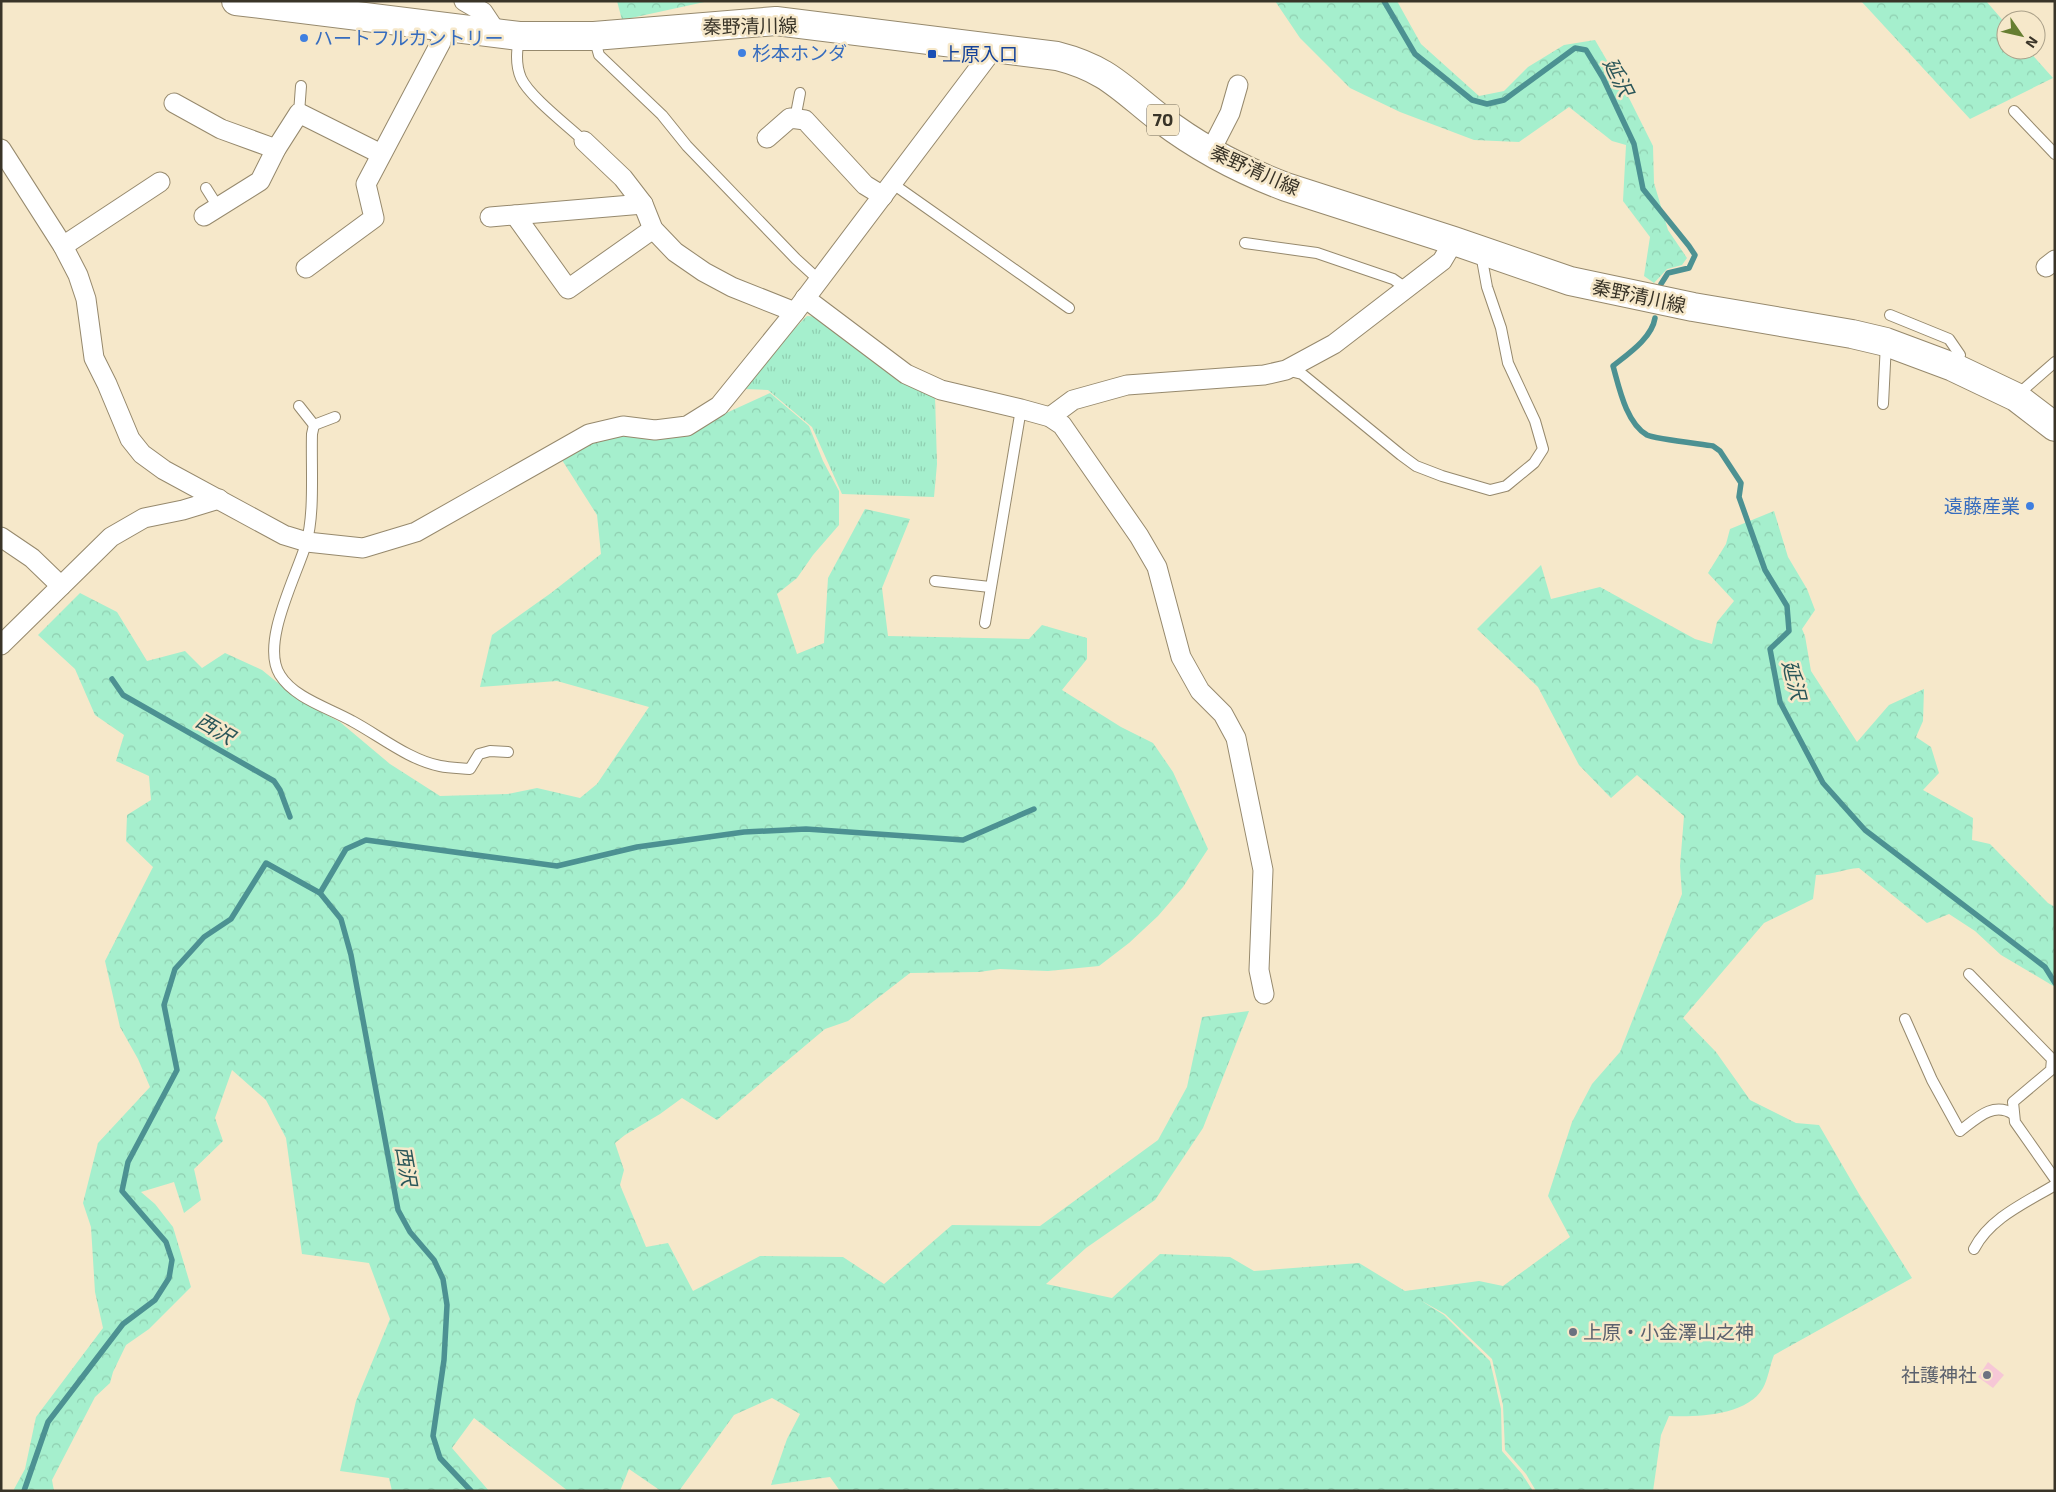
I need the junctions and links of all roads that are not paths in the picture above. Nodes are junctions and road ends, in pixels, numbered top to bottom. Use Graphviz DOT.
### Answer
graph roads {
  1 [pos="236,1"];
  2 [pos="464,1"];
  3 [pos="441,26"];
  4 [pos="508,34"];
  5 [pos="594,36"];
  6 [pos="994,48"];
  7 [pos="1238,84"];
  8 [pos="301,86"];
  9 [pos="800,93"];
  10 [pos="174,103"];
  11 [pos="2014,111"];
  12 [pos="299,113"];
  13 [pos="795,119"];
  14 [pos="767,138"];
  15 [pos="584,140"];
  16 [pos="1,149"];
  17 [pos="276,149"];
  18 [pos="1210,152"];
  19 [pos="382,154"];
  20 [pos="2055,154"];
  21 [pos="160,182"];
  22 [pos="206,188"];
  23 [pos="888,190"];
  24 [pos="643,204"];
  25 [pos="211,212"];
  26 [pos="515,215"];
  27 [pos="490,217"];
  28 [pos="653,229"];
  29 [pos="1454,241"];
  30 [pos="1245,243"];
  31 [pos="63,246"];
  32 [pos="1481,250"];
  33 [pos="306,268"];
  34 [pos="819,280"];
  35 [pos="1406,288"];
  36 [pos="800,305"];
  37 [pos="1070,308"];
  38 [pos="1890,315"];
  39 [pos="1886,342"];
  40 [pos="2055,362"];
  41 [pos="1953,367"];
  42 [pos="1286,370"];
  43 [pos="2016,396"];
  44 [pos="1883,404"];
  45 [pos="299,406"];
  46 [pos="1021,408"];
  47 [pos="335,417"];
  48 [pos="1050,418"];
  49 [pos="314,425"];
  50 [pos="2055,427"];
  51 [pos="219,499"];
  52 [pos="1,537"];
  53 [pos="307,542"];
  54 [pos="935,581"];
  55 [pos="61,586"];
  56 [pos="990,587"];
  57 [pos="985,623"];
  58 [pos="1,645"];
  59 [pos="508,752"];
  60 [pos="1969,974"];
  61 [pos="1264,994"];
  62 [pos="1905,1019"];
  63 [pos="2013,1114"];
  64 [pos="2055,1179"];
  65 [pos="2055,1185"];
  66 [pos="1974,1249"];
  1 -- 3 [label="main road, 秦野清川線 / 70"];
  2 -- 4 [label="street"];
  3 -- 4 [label="main road, 秦野清川線 / 70"];
  3 -- 19 [label="street"];
  4 -- 5 [label="main road, 秦野清川線 / 70"];
  4 -- 15 [label="lane"];
  5 -- 6 [label="main road, 秦野清川線 / 70"];
  5 -- 34 [label="lane"];
  6 -- 18 [label="main road, 秦野清川線 / 70"];
  6 -- 23 [label="street"];
  7 -- 18 [label="street"];
  8 -- 12 [label="lane"];
  9 -- 13 [label="lane"];
  10 -- 17 [label="street"];
  11 -- 20 [label="lane"];
  12 -- 17 [label="street"];
  12 -- 19 [label="street"];
  13 -- 14 [label="street"];
  13 -- 23 [label="street"];
  15 -- 24 [label="street"];
  16 -- 31 [label="street"];
  17 -- 25 [label="street"];
  18 -- 29 [label="main road, 秦野清川線 / 70"];
  19 -- 33 [label="street"];
  21 -- 31 [label="street"];
  22 -- 25 [label="lane"];
  23 -- 34 [label="street"];
  23 -- 37 [label="lane"];
  24 -- 26 [label="street"];
  24 -- 28 [label="street"];
  26 -- 27 [label="street"];
  26 -- 28 [label="street"];
  28 -- 36 [label="street"];
  29 -- 32 [label="main road, 秦野清川線 / 70"];
  29 -- 35 [label="street"];
  30 -- 35 [label="lane"];
  31 -- 51 [label="street"];
  32 -- 39 [label="main road, 秦野清川線 / 70"];
  32 -- 42 [label="lane"];
  34 -- 36 [label="street"];
  35 -- 42 [label="street"];
  36 -- 46 [label="street"];
  36 -- 53 [label="street"];
  38 -- 41 [label="lane"];
  39 -- 41 [label="main road, 秦野清川線 / 70"];
  39 -- 44 [label="lane"];
  40 -- 43 [label="lane"];
  41 -- 43 [label="main road, 秦野清川線 / 70"];
  42 -- 48 [label="street"];
  43 -- 50 [label="main road, 秦野清川線 / 70"];
  45 -- 49 [label="lane"];
  46 -- 48 [label="street"];
  46 -- 56 [label="lane"];
  47 -- 49 [label="lane"];
  48 -- 61 [label="street"];
  49 -- 53 [label="lane"];
  51 -- 53 [label="street"];
  51 -- 55 [label="street"];
  52 -- 55 [label="street"];
  53 -- 59 [label="lane"];
  54 -- 56 [label="lane"];
  55 -- 58 [label="street"];
  56 -- 57 [label="lane"];
  60 -- 63 [label="lane"];
  62 -- 63 [label="lane"];
  63 -- 64 [label="lane"];
  65 -- 66 [label="lane"];
}
